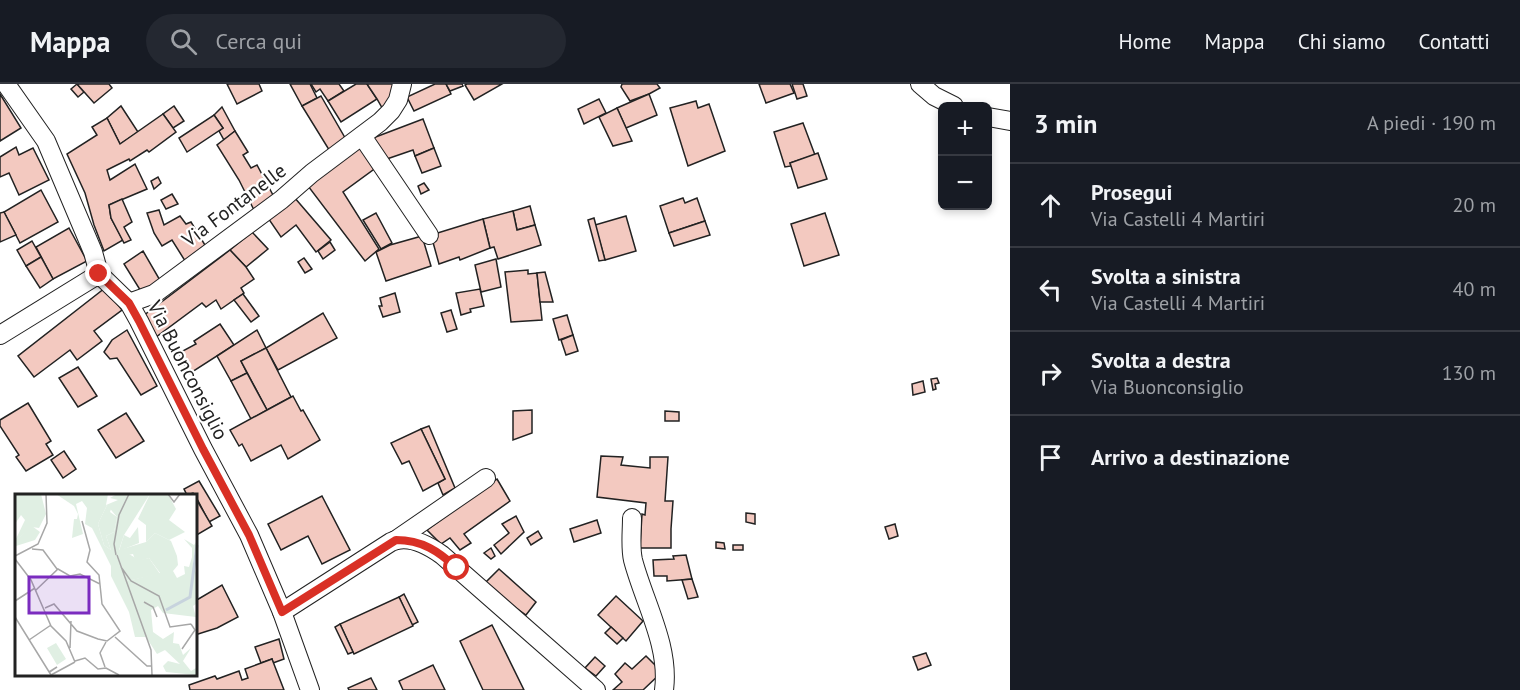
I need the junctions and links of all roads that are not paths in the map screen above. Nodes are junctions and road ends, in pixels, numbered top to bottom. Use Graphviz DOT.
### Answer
graph roads {
  1 [pos="6,84"];
  2 [pos="402,84"];
  3 [pos="920,84"];
  4 [pos="946,102"];
  5 [pos="992,118"];
  6 [pos="1010,121"];
  7 [pos="362,136"];
  8 [pos="429,235"];
  9 [pos="99,274"];
  10 [pos="129,303"];
  11 [pos="0,335"];
  12 [pos="486,478"];
  13 [pos="632,518"];
  14 [pos="396,540"];
  15 [pos="282,612"];
  16 [pos="310,690"];
  17 [pos="596,690"];
  18 [pos="664,690"];
  1 -- 9 [label="street, Via Buonconsiglio"];
  2 -- 7 [label="street, Via Fontanelle"];
  3 -- 4 [label="street"];
  5 -- 6 [label="street"];
  7 -- 8 [label="street"];
  7 -- 10 [label="street, Via Fontanelle"];
  9 -- 10 [label="street, Via Buonconsiglio"];
  9 -- 11 [label="street"];
  10 -- 15 [label="street, Via Buonconsiglio"];
  12 -- 14 [label="street"];
  13 -- 18 [label="street"];
  14 -- 15 [label="street"];
  14 -- 17 [label="street"];
  15 -- 16 [label="street, Via Buonconsiglio"];
}
